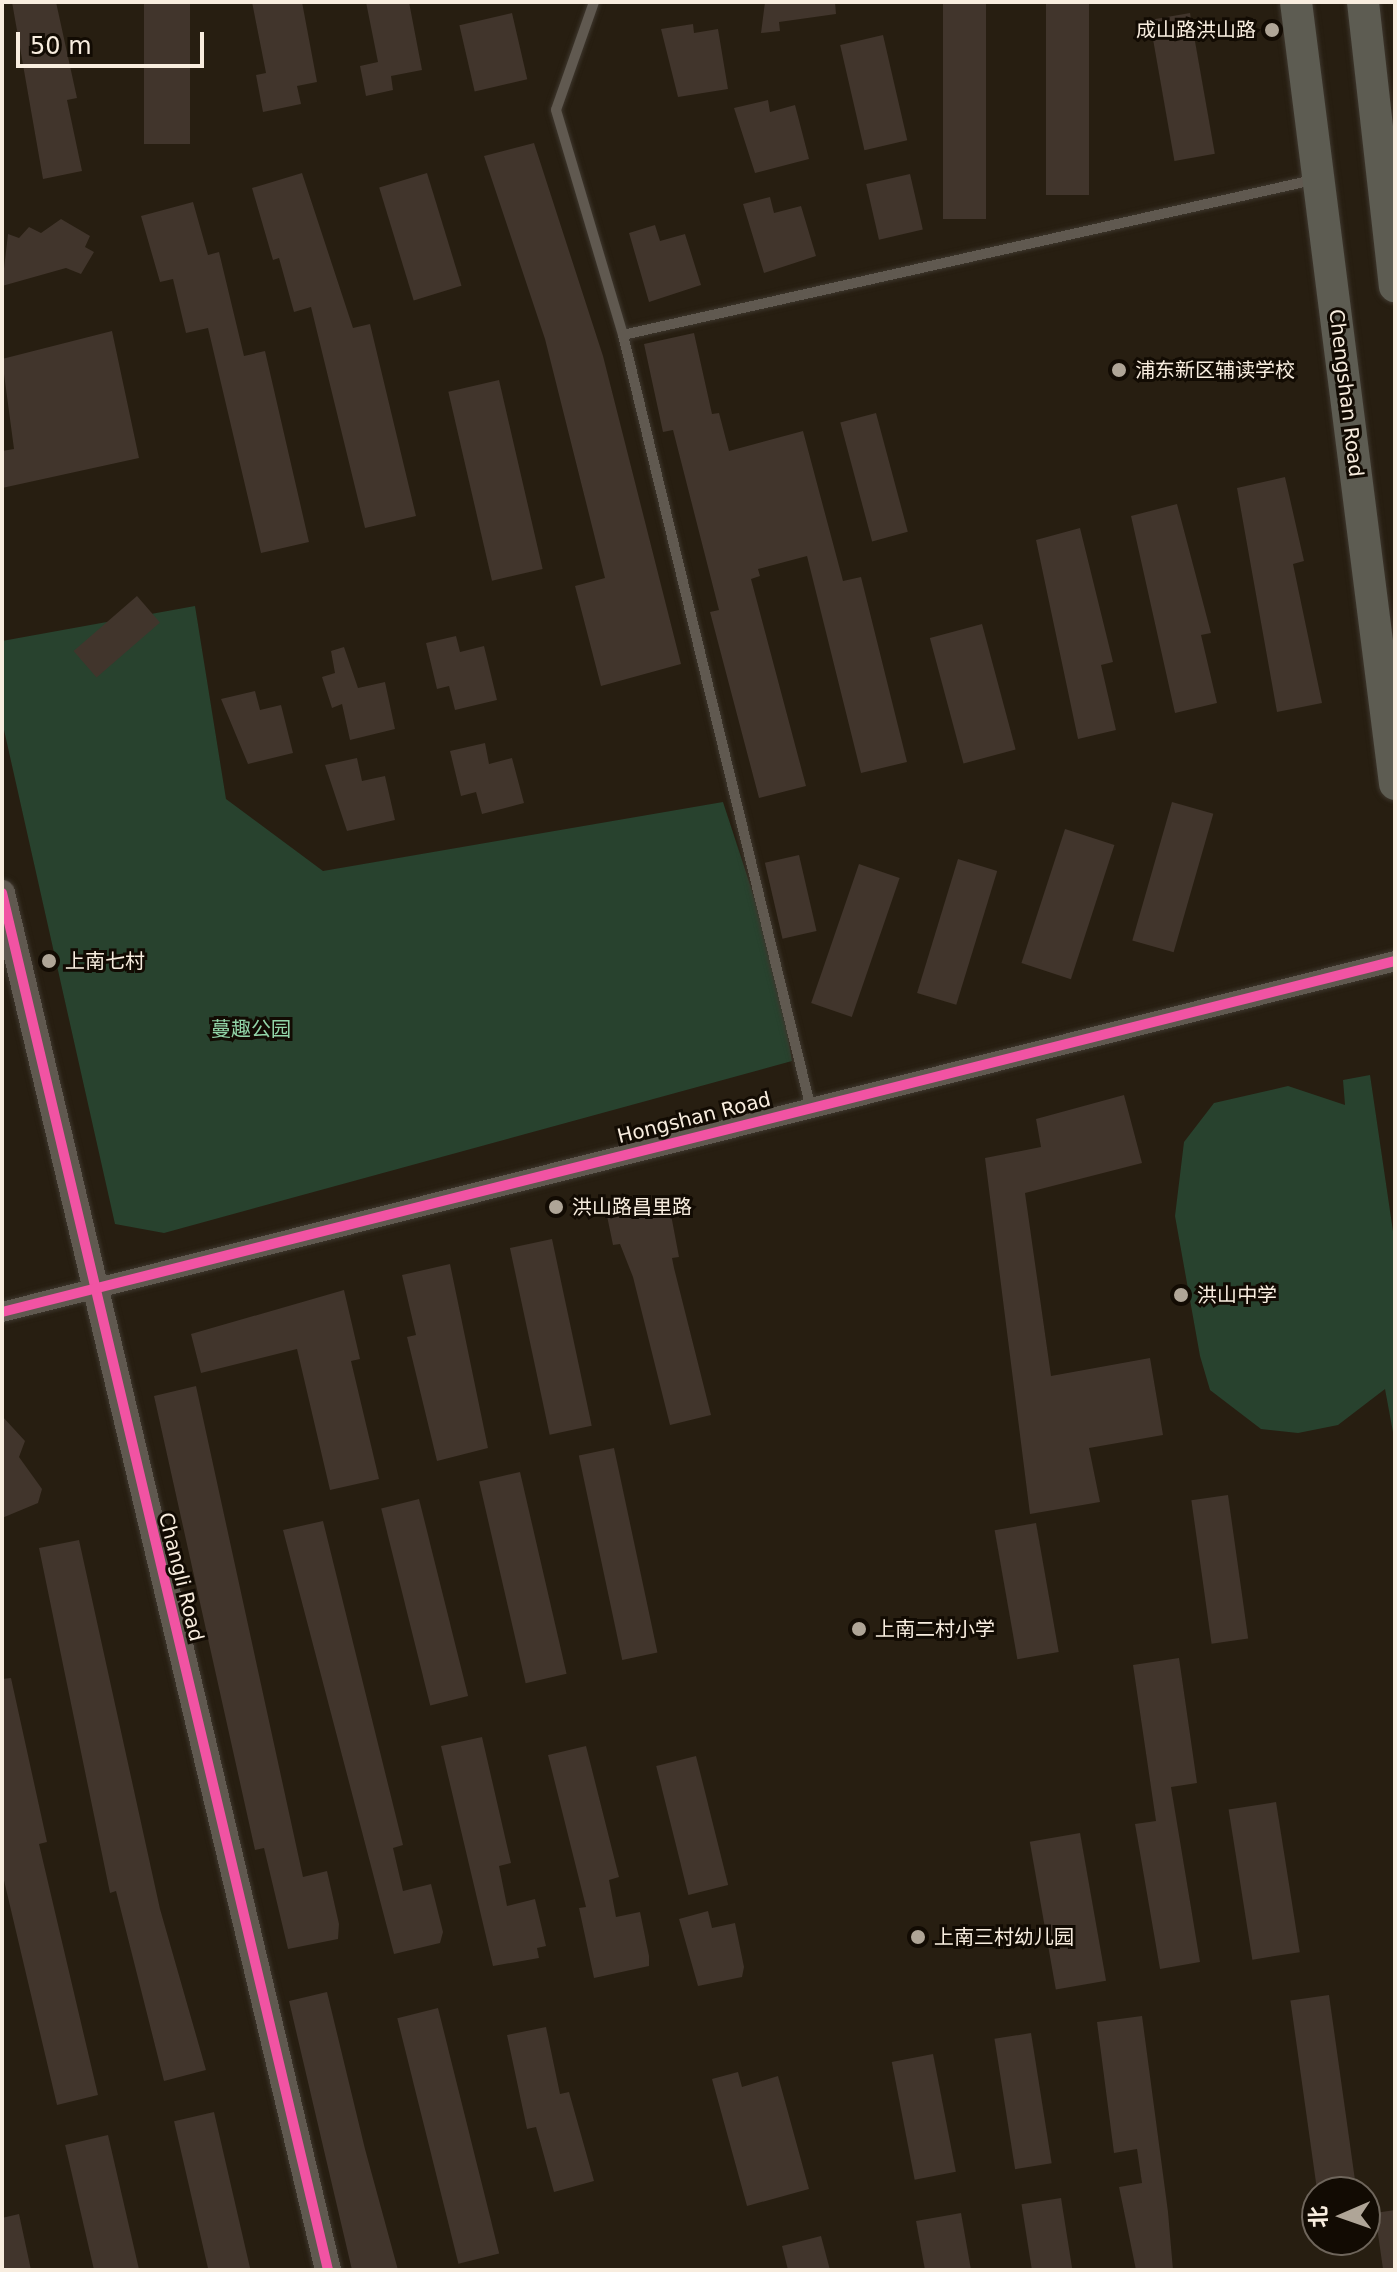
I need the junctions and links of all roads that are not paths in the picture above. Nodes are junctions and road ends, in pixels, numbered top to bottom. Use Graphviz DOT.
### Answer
graph roads {
  1 [pos="594,2"];
  2 [pos="1296,2"];
  3 [pos="1363,2"];
  4 [pos="1386,122"];
  5 [pos="1318,179"];
  6 [pos="1395,286"];
  7 [pos="623,335"];
  8 [pos="1395,784"];
  9 [pos="2,893"];
  10 [pos="1395,961"];
  11 [pos="811,1109"];
  12 [pos="97,1288"];
  13 [pos="2,1312"];
  14 [pos="328,2270"];
  1 -- 7 [label="lane"];
  2 -- 5 [label="main road, Chengshan Road"];
  3 -- 4 [label="main road"];
  4 -- 6 [label="main road"];
  5 -- 7 [label="lane"];
  5 -- 8 [label="main road, Chengshan Road"];
  7 -- 11 [label="lane"];
  9 -- 12 [label="street, Changli Road"];
  10 -- 11 [label="street, Hongshan Road"];
  11 -- 12 [label="street, Hongshan Road"];
  12 -- 13 [label="street, Hongshan Road"];
  12 -- 14 [label="street, Changli Road"];
}
